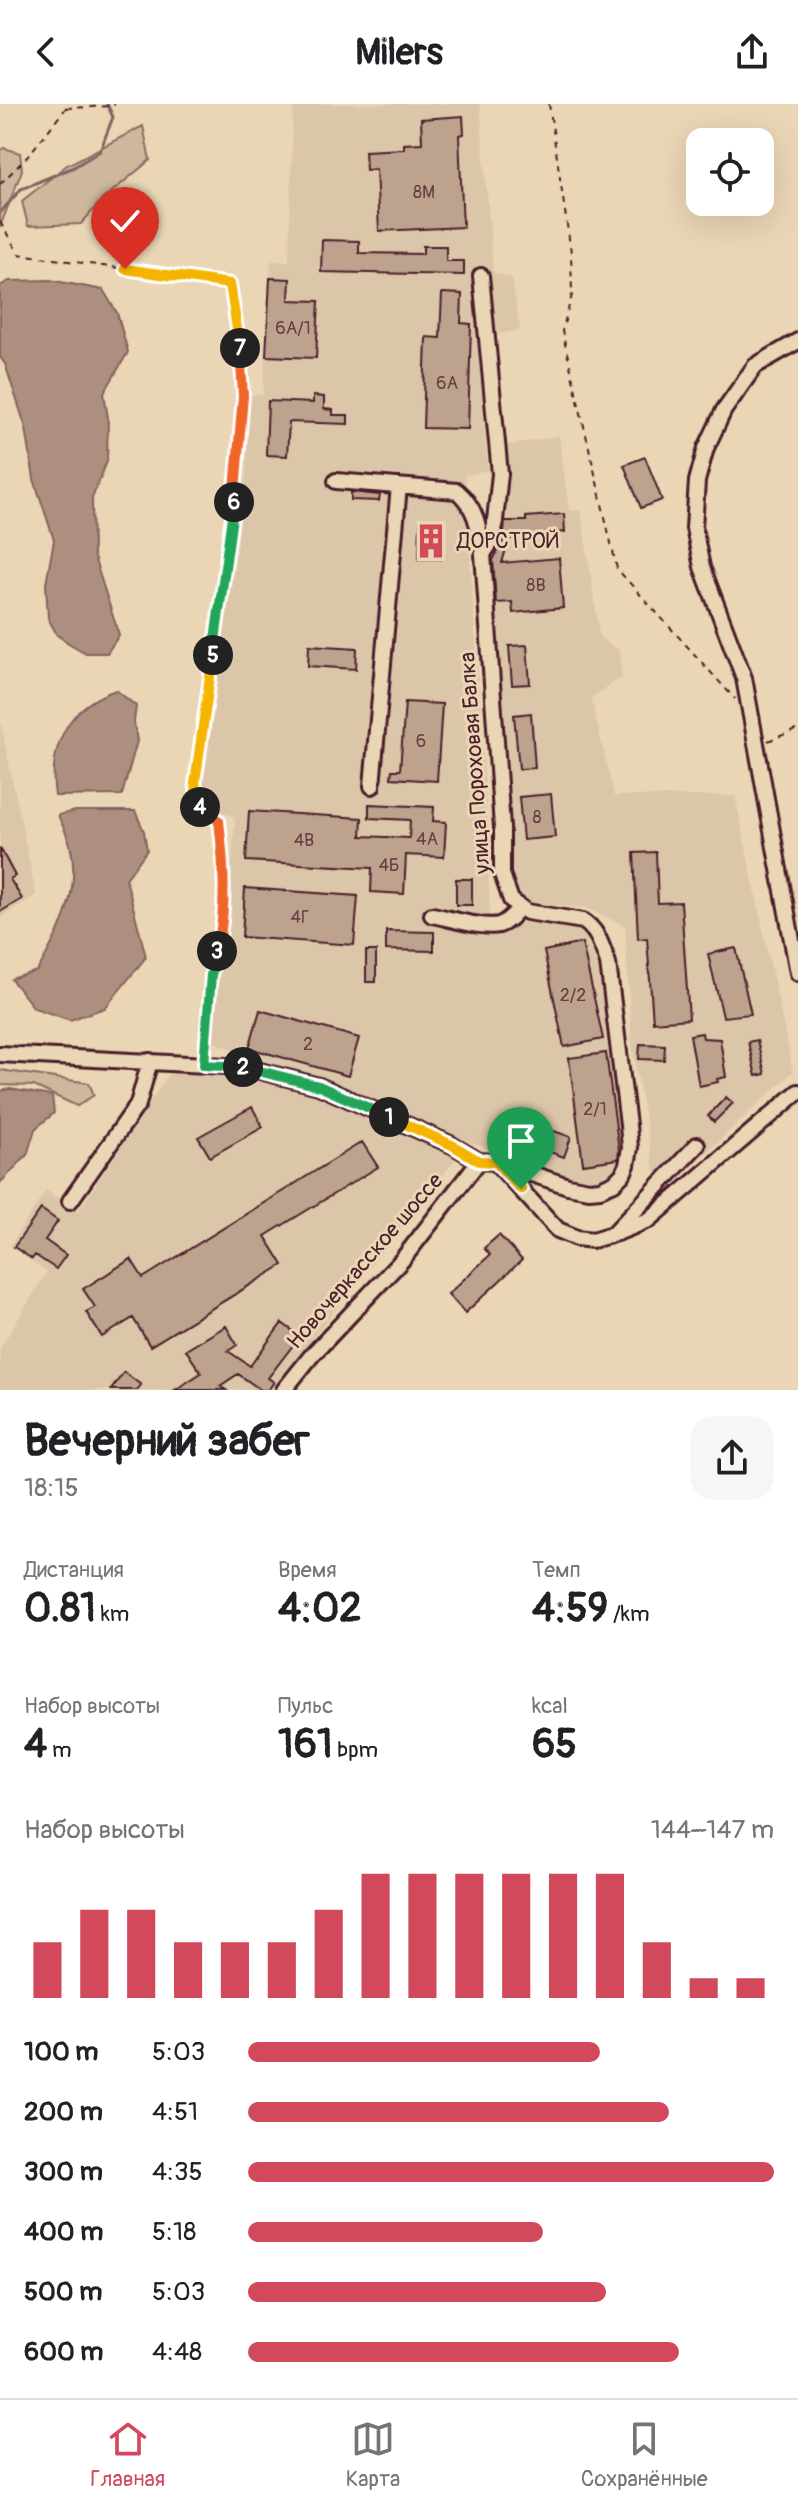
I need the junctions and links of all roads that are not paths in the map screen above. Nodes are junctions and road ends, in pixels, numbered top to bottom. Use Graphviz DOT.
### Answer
graph roads {
  1 [pos="481,276"];
  2 [pos="798,341"];
  3 [pos="336,481"];
  4 [pos="399,486"];
  5 [pos="483,554"];
  6 [pos="372,786"];
  7 [pos="520,907"];
  8 [pos="432,915"];
  9 [pos="798,973"];
  10 [pos="0,1054"];
  11 [pos="150,1061"];
  12 [pos="798,1092"];
  13 [pos="697,1145"];
  14 [pos="479,1161"];
  15 [pos="496,1162"];
  16 [pos="70,1201"];
  17 [pos="613,1234"];
  18 [pos="284,1390"];
  1 -- 5 [label="street, улица Пороховая Балка"];
  2 -- 9 [label="street"];
  3 -- 4 [label="street"];
  4 -- 5 [label="street"];
  4 -- 6 [label="street"];
  5 -- 7 [label="street, улица Пороховая Балка"];
  7 -- 8 [label="street"];
  7 -- 15 [label="street"];
  10 -- 11 [label="street"];
  11 -- 14 [label="street"];
  11 -- 16 [label="street"];
  12 -- 17 [label="street"];
  13 -- 17 [label="street"];
  14 -- 15 [label="street"];
  14 -- 18 [label="street, Новочеркасское шоссе"];
  15 -- 17 [label="street"];
}
